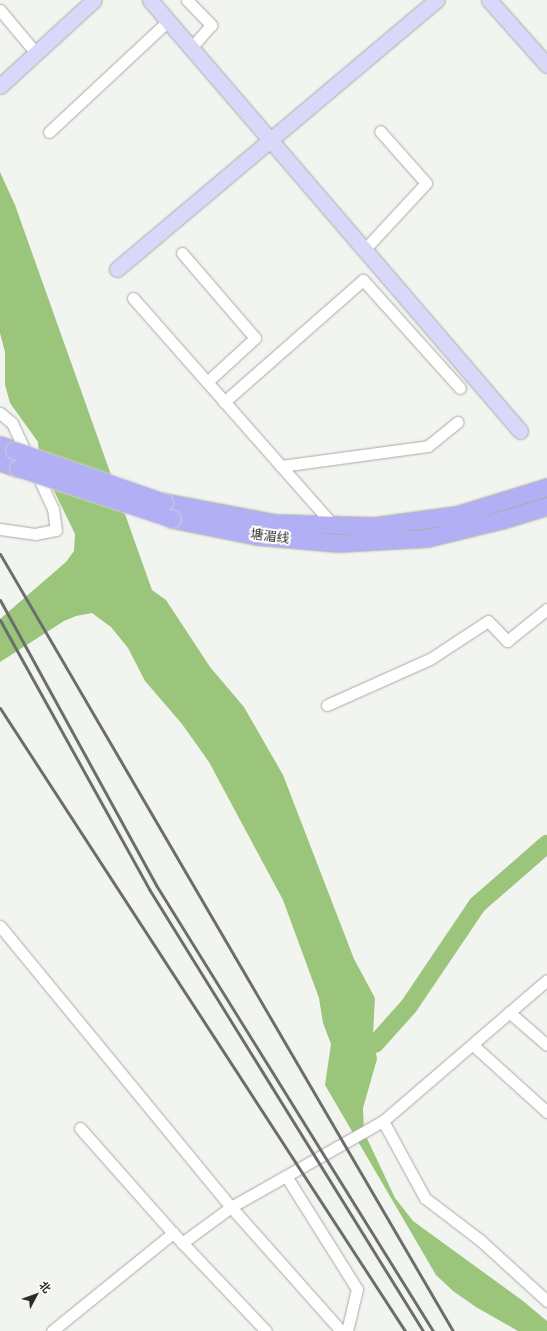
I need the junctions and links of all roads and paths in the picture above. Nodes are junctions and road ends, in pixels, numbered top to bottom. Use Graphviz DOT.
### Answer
graph roads {
  1 [pos="94,0"];
  2 [pos="150,0"];
  3 [pos="187,0"];
  4 [pos="436,0"];
  5 [pos="489,0"];
  6 [pos="0,10"];
  7 [pos="168,21"];
  8 [pos="191,48"];
  9 [pos="36,53"];
  10 [pos="547,65"];
  11 [pos="0,86"];
  12 [pos="380,131"];
  13 [pos="49,132"];
  14 [pos="269,140"];
  15 [pos="364,250"];
  16 [pos="182,253"];
  17 [pos="117,270"];
  18 [pos="132,298"];
  19 [pos="207,382"];
  20 [pos="460,388"];
  21 [pos="224,402"];
  22 [pos="0,413"];
  23 [pos="458,422"];
  24 [pos="520,432"];
  25 [pos="7,448"];
  26 [pos="0,462"];
  27 [pos="281,466"];
  28 [pos="547,487"];
  29 [pos="547,506"];
  30 [pos="333,525"];
  31 [pos="0,528"];
  32 [pos="547,609"];
  33 [pos="327,705"];
  34 [pos="0,926"];
  35 [pos="547,980"];
  36 [pos="509,1012"];
  37 [pos="473,1045"];
  38 [pos="547,1045"];
  39 [pos="547,1112"];
  40 [pos="383,1121"];
  41 [pos="80,1128"];
  42 [pos="286,1176"];
  43 [pos="231,1207"];
  44 [pos="173,1233"];
  45 [pos="182,1243"];
  46 [pos="547,1301"];
  47 [pos="52,1331"];
  48 [pos="266,1331"];
  49 [pos="341,1331"];
  50 [pos="347,1331"];
  1 -- 9 [label="street"];
  2 -- 7 [label="street"];
  3 -- 8 [label="street"];
  4 -- 14 [label="street"];
  5 -- 10 [label="street"];
  6 -- 9 [label="street"];
  7 -- 8 [label="street"];
  7 -- 13 [label="street"];
  8 -- 14 [label="street"];
  9 -- 11 [label="street"];
  12 -- 15 [label="street"];
  14 -- 15 [label="street"];
  14 -- 17 [label="street"];
  15 -- 24 [label="street"];
  16 -- 19 [label="street"];
  18 -- 19 [label="street"];
  19 -- 21 [label="street"];
  20 -- 21 [label="street"];
  21 -- 27 [label="street"];
  22 -- 31 [label="street"];
  23 -- 27 [label="street"];
  25 -- 30 [label="main road, bridge"];
  26 -- 29 [label="main road, 塘湄线, bridge"];
  27 -- 30 [label="street"];
  28 -- 30 [label="main road"];
  32 -- 33 [label="street"];
  34 -- 43 [label="street"];
  35 -- 36 [label="street"];
  36 -- 37 [label="street"];
  36 -- 38 [label="street"];
  37 -- 39 [label="street"];
  37 -- 40 [label="street"];
  40 -- 42 [label="street"];
  40 -- 46 [label="street"];
  41 -- 44 [label="street"];
  42 -- 43 [label="street"];
  42 -- 50 [label="street"];
  43 -- 45 [label="street"];
  43 -- 49 [label="street"];
  44 -- 45 [label="street"];
  44 -- 47 [label="street"];
  45 -- 48 [label="street"];
}
